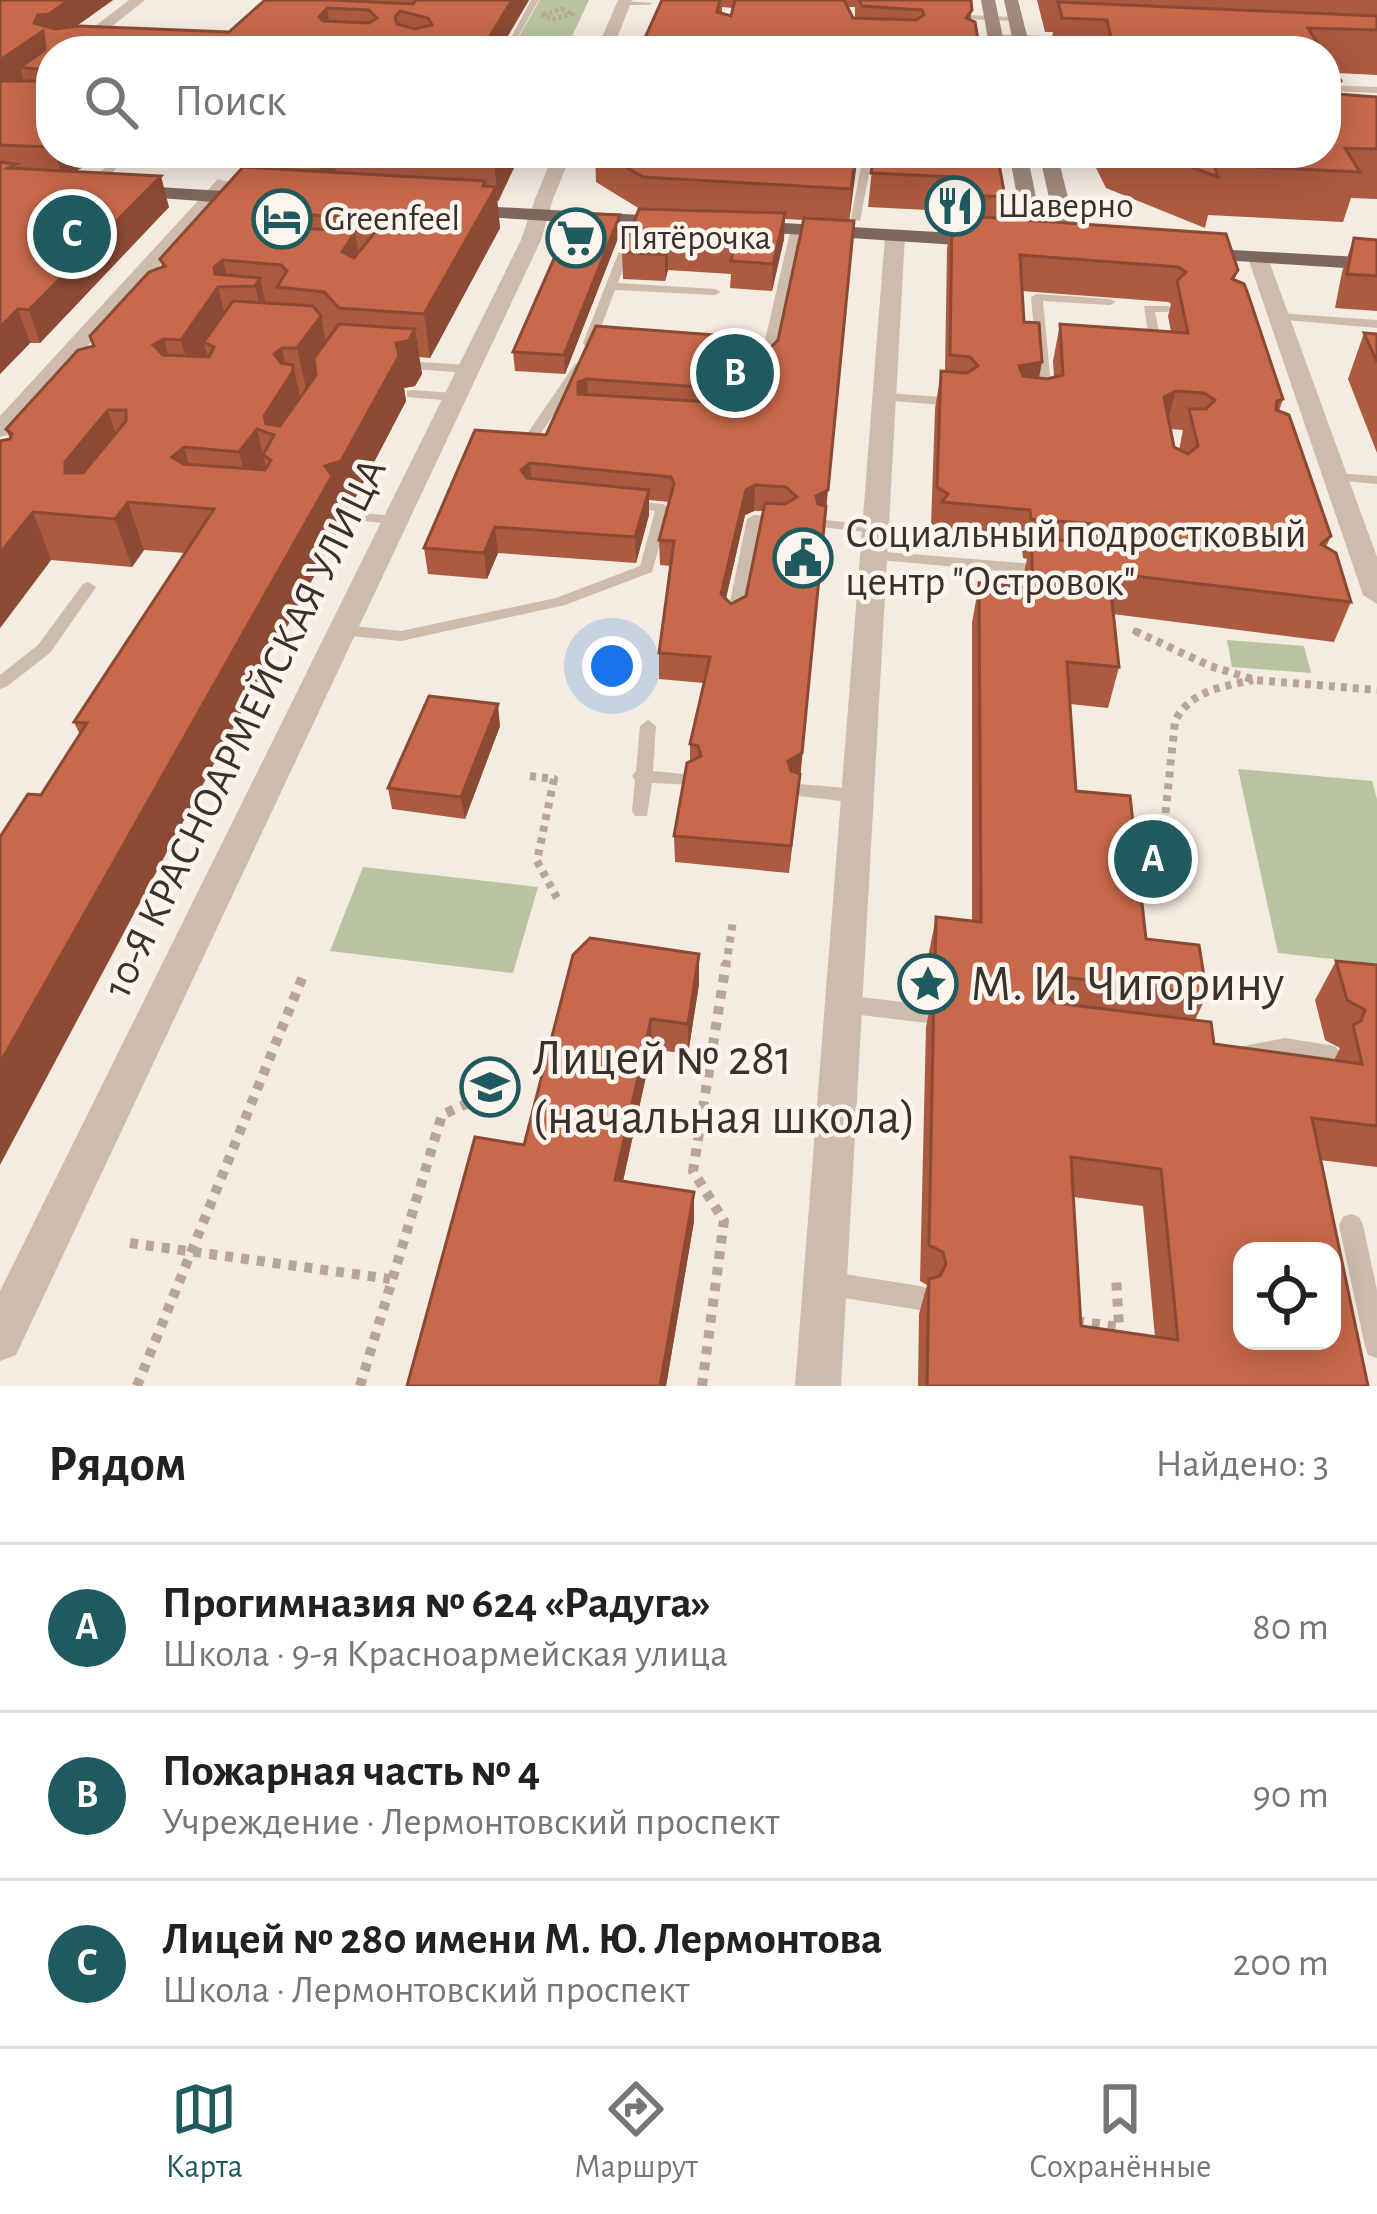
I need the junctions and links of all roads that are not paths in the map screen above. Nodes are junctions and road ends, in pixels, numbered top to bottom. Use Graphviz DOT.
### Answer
graph roads {
  1 [pos="138,0"];
  2 [pos="535,0"];
  3 [pos="988,0"];
  4 [pos="1011,0"];
  5 [pos="624,1"];
  6 [pos="649,4"];
  7 [pos="965,17"];
  8 [pos="992,18"];
  9 [pos="1016,19"];
  10 [pos="98,36"];
  11 [pos="514,36"];
  12 [pos="610,36"];
  13 [pos="995,36"];
  14 [pos="1020,36"];
  15 [pos="1341,89"];
  16 [pos="1377,90"];
  17 [pos="109,168"];
  18 [pos="557,168"];
  19 [pos="867,168"];
  20 [pos="1019,168"];
  21 [pos="1052,168"];
  22 [pos="93,180"];
  23 [pos="218,190"];
  24 [pos="276,193"];
  25 [pos="449,202"];
  26 [pos="542,207"];
  27 [pos="743,212"];
  28 [pos="856,219"];
  29 [pos="635,220"];
  30 [pos="704,220"];
  31 [pos="796,230"];
  32 [pos="1090,231"];
  33 [pos="895,236"];
  34 [pos="1022,236"];
  35 [pos="1186,236"];
  36 [pos="1069,238"];
  37 [pos="1377,246"];
  38 [pos="1165,252"];
  39 [pos="1258,258"];
  40 [pos="1377,264"];
  41 [pos="612,286"];
  42 [pos="715,292"];
  43 [pos="1111,302"];
  44 [pos="1167,309"];
  45 [pos="1272,316"];
  46 [pos="1377,324"];
  47 [pos="1158,358"];
  48 [pos="383,363"];
  49 [pos="461,383"];
  50 [pos="411,394"];
  51 [pos="884,397"];
  52 [pos="962,402"];
  53 [pos="1034,407"];
  54 [pos="5,419"];
  55 [pos="716,421"];
  56 [pos="521,451"];
  57 [pos="1334,477"];
  58 [pos="1377,480"];
  59 [pos="620,504"];
  60 [pos="346,516"];
  61 [pos="395,520"];
  62 [pos="784,521"];
  63 [pos="825,524"];
  64 [pos="931,535"];
  65 [pos="875,538"];
  66 [pos="1062,571"];
  67 [pos="88,587"];
  68 [pos="1368,591"];
  69 [pos="734,621"];
  70 [pos="342,630"];
  71 [pos="0,683"];
  72 [pos="648,726"];
  73 [pos="641,776"];
  74 [pos="688,780"];
  75 [pos="799,790"];
  76 [pos="858,796"];
  77 [pos="641,811"];
  78 [pos="844,1004"];
  79 [pos="926,1014"];
  80 [pos="1216,1052"];
  81 [pos="1328,1052"];
  82 [pos="1351,1225"];
  83 [pos="824,1283"];
  84 [pos="920,1298"];
  85 [pos="0,1339"];
  86 [pos="1377,1346"];
  87 [pos="818,1386"];
  1 -- 10 [label="street"];
  2 -- 11 [label="lane"];
  3 -- 8 [label="main road"];
  4 -- 9 [label="main road"];
  5 -- 6 [label="lane"];
  5 -- 12 [label="street"];
  7 -- 8 [label="lane"];
  8 -- 9 [label="lane"];
  8 -- 13 [label="main road"];
  9 -- 14 [label="main road"];
  15 -- 16 [label="lane"];
  17 -- 22 [label="lane"];
  18 -- 26 [label="street, 10-Я КРАСНОАРМЕЙСКАЯ УЛИЦА"];
  19 -- 28 [label="lane"];
  20 -- 34 [label="main road"];
  21 -- 36 [label="main road"];
  22 -- 23 [label="main road"];
  23 -- 24 [label="main road"];
  23 -- 54 [label="street"];
  25 -- 26 [label="main road"];
  26 -- 29 [label="main road"];
  26 -- 30 [label="main road"];
  26 -- 49 [label="street, 10-Я КРАСНОАРМЕЙСКАЯ УЛИЦА"];
  27 -- 28 [label="main road"];
  28 -- 34 [label="main road"];
  29 -- 30 [label="main road"];
  29 -- 41 [label="lane"];
  30 -- 31 [label="main road"];
  31 -- 33 [label="main road"];
  31 -- 55 [label="lane"];
  32 -- 36 [label="main road"];
  33 -- 34 [label="main road"];
  33 -- 51 [label="street"];
  34 -- 36 [label="main road"];
  35 -- 37 [label="main road"];
  38 -- 39 [label="main road"];
  39 -- 40 [label="main road"];
  39 -- 45 [label="street"];
  41 -- 42 [label="lane"];
  41 -- 56 [label="lane"];
  43 -- 53 [label="lane"];
  44 -- 47 [label="lane"];
  45 -- 46 [label="lane"];
  45 -- 57 [label="street"];
  48 -- 49 [label="lane"];
  49 -- 50 [label="lane"];
  49 -- 61 [label="street, 10-Я КРАСНОАРМЕЙСКАЯ УЛИЦА"];
  51 -- 52 [label="lane"];
  51 -- 65 [label="street"];
  57 -- 58 [label="lane"];
  57 -- 68 [label="street"];
  59 -- 70 [label="lane"];
  60 -- 61 [label="lane"];
  61 -- 70 [label="street, 10-Я КРАСНОАРМЕЙСКАЯ УЛИЦА"];
  62 -- 69 [label="lane"];
  63 -- 65 [label="lane"];
  64 -- 65 [label="lane"];
  65 -- 66 [label="lane"];
  65 -- 76 [label="street"];
  67 -- 71 [label="lane"];
  70 -- 85 [label="street, 10-Я КРАСНОАРМЕЙСКАЯ УЛИЦА"];
  72 -- 73 [label="lane"];
  73 -- 74 [label="lane"];
  73 -- 77 [label="lane"];
  75 -- 76 [label="lane"];
  76 -- 78 [label="street"];
  78 -- 79 [label="lane"];
  78 -- 83 [label="street"];
  80 -- 81 [label="lane"];
  82 -- 86 [label="lane"];
  83 -- 84 [label="lane"];
  83 -- 87 [label="street"];
}
